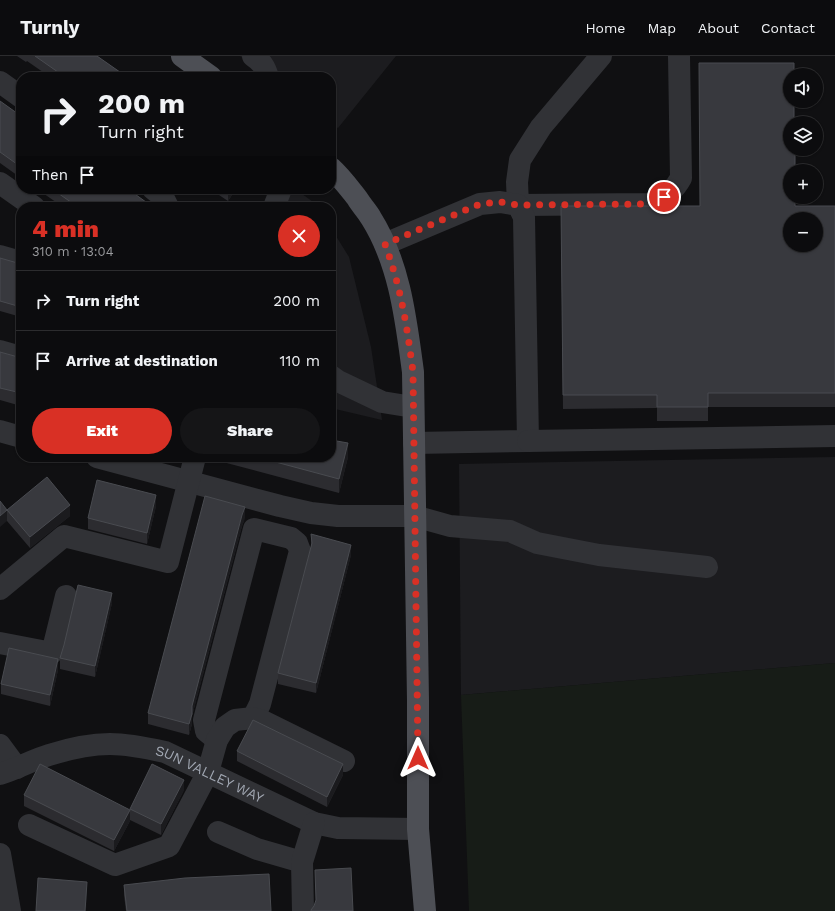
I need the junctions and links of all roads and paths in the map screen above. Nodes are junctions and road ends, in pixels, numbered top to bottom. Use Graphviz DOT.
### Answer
graph roads {
  1 [pos="182,56"];
  2 [pos="253,56"];
  3 [pos="601,56"];
  4 [pos="679,56"];
  5 [pos="205,72"];
  6 [pos="267,72"];
  7 [pos="0,82"];
  8 [pos="16,93"];
  9 [pos="336,174"];
  10 [pos="0,183"];
  11 [pos="159,194"];
  12 [pos="27,202"];
  13 [pos="166,202"];
  14 [pos="518,205"];
  15 [pos="385,244"];
  16 [pos="0,256"];
  17 [pos="16,261"];
  18 [pos="0,351"];
  19 [pos="16,356"];
  20 [pos="336,380"];
  21 [pos="413,407"];
  22 [pos="0,431"];
  23 [pos="16,436"];
  24 [pos="835,436"];
  25 [pos="528,441"];
  26 [pos="414,443"];
  27 [pos="116,462"];
  28 [pos="194,462"];
  29 [pos="189,481"];
  30 [pos="280,506"];
  31 [pos="414,516"];
  32 [pos="272,534"];
  33 [pos="707,567"];
  34 [pos="0,588"];
  35 [pos="66,596"];
  36 [pos="0,643"];
  37 [pos="253,718"];
  38 [pos="217,740"];
  39 [pos="0,745"];
  40 [pos="344,761"];
  41 [pos="8,771"];
  42 [pos="208,772"];
  43 [pos="314,823"];
  44 [pos="29,825"];
  45 [pos="418,830"];
  46 [pos="218,832"];
  47 [pos="0,854"];
  48 [pos="302,862"];
  49 [pos="10,911"];
  50 [pos="303,911"];
  51 [pos="425,911"];
  1 -- 5 [label="main road"];
  2 -- 6 [label="street"];
  3 -- 14 [label="street"];
  4 -- 14 [label="street"];
  7 -- 8 [label="street"];
  9 -- 15 [label="main road"];
  10 -- 12 [label="street"];
  11 -- 13 [label="street"];
  14 -- 15 [label="street"];
  14 -- 25 [label="street"];
  15 -- 21 [label="main road"];
  16 -- 17 [label="street"];
  18 -- 19 [label="street"];
  20 -- 21 [label="street"];
  21 -- 26 [label="main road"];
  22 -- 23 [label="street"];
  24 -- 25 [label="street"];
  25 -- 26 [label="street"];
  26 -- 31 [label="main road"];
  27 -- 29 [label="street"];
  28 -- 29 [label="street"];
  29 -- 30 [label="street"];
  29 -- 34 [label="street"];
  30 -- 31 [label="street"];
  30 -- 32 [label="street"];
  31 -- 33 [label="street"];
  31 -- 45 [label="main road"];
  32 -- 37 [label="street"];
  32 -- 38 [label="street"];
  35 -- 36 [label="street"];
  37 -- 38 [label="street"];
  37 -- 40 [label="street"];
  38 -- 42 [label="street"];
  39 -- 41 [label="street"];
  41 -- 42 [label="street, SUN VALLEY WAY"];
  42 -- 43 [label="street, SUN VALLEY WAY"];
  42 -- 44 [label="street"];
  43 -- 45 [label="street, SUN VALLEY WAY"];
  43 -- 48 [label="street"];
  45 -- 51 [label="main road"];
  46 -- 48 [label="street"];
  47 -- 49 [label="street"];
  48 -- 50 [label="street"];
}
